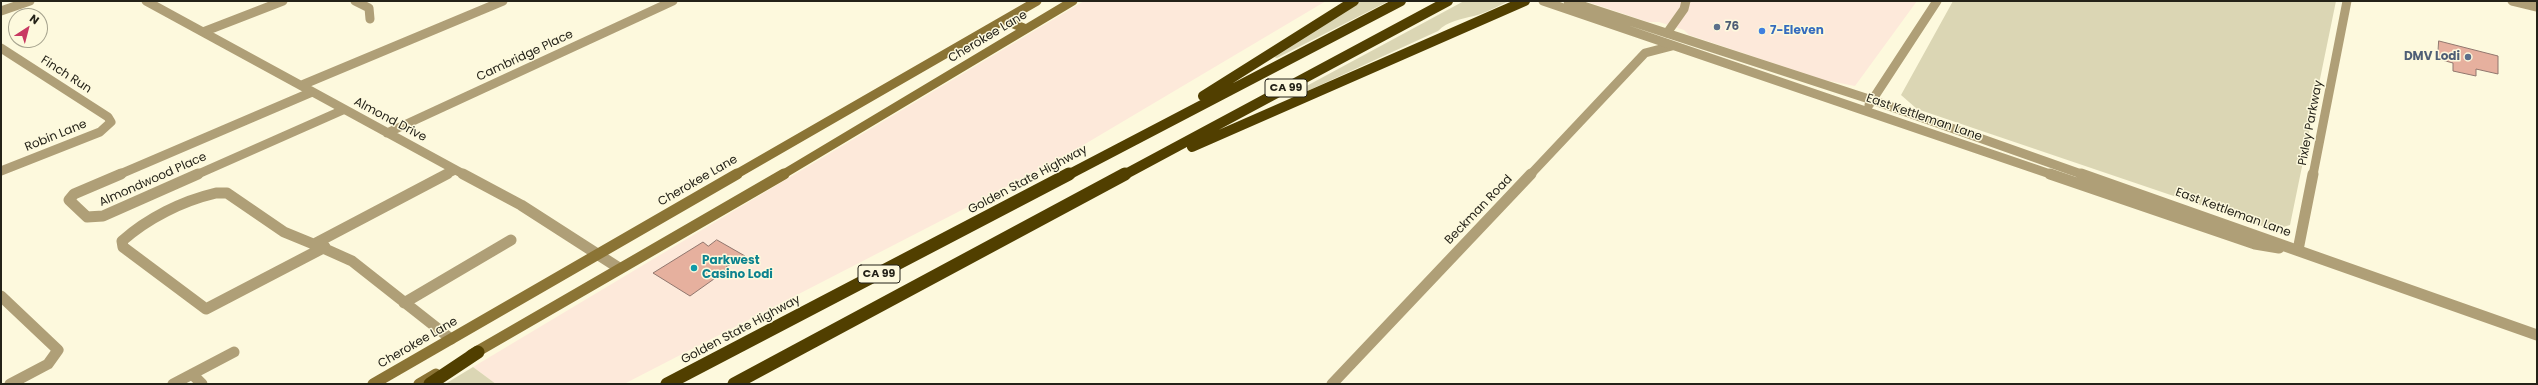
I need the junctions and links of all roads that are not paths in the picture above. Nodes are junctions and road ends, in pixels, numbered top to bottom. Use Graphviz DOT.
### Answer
graph roads {
  1 [pos="30,1"];
  2 [pos="146,1"];
  3 [pos="283,1"];
  4 [pos="356,1"];
  5 [pos="503,1"];
  6 [pos="673,1"];
  7 [pos="1037,1"];
  8 [pos="1073,1"];
  9 [pos="1354,1"];
  10 [pos="1401,1"];
  11 [pos="1448,1"];
  12 [pos="1525,1"];
  13 [pos="1543,1"];
  14 [pos="1568,1"];
  15 [pos="1686,1"];
  16 [pos="1937,1"];
  17 [pos="2347,1"];
  18 [pos="2512,1"];
  19 [pos="2537,7"];
  20 [pos="1,11"];
  21 [pos="1571,11"];
  22 [pos="370,18"];
  23 [pos="1004,20"];
  24 [pos="1026,29"];
  25 [pos="203,32"];
  26 [pos="1667,33"];
  27 [pos="1653,39"];
  28 [pos="1672,46"];
  29 [pos="1,48"];
  30 [pos="1645,53"];
  31 [pos="1744,58"];
  32 [pos="302,85"];
  33 [pos="312,92"];
  34 [pos="1872,100"];
  35 [pos="343,110"];
  36 [pos="1864,111"];
  37 [pos="108,127"];
  38 [pos="387,133"];
  39 [pos="1090,164"];
  40 [pos="455,170"];
  41 [pos="1,171"];
  42 [pos="1125,175"];
  43 [pos="512,240"];
  44 [pos="314,244"];
  45 [pos="326,247"];
  46 [pos="2298,250"];
  47 [pos="598,254"];
  48 [pos="619,268"];
  49 [pos="1,296"];
  50 [pos="404,303"];
  51 [pos="2537,334"];
  52 [pos="451,339"];
  53 [pos="234,352"];
  54 [pos="478,352"];
  55 [pos="192,374"];
  56 [pos="10,384"];
  57 [pos="174,384"];
  58 [pos="202,384"];
  59 [pos="373,384"];
  60 [pos="419,384"];
  61 [pos="430,384"];
  62 [pos="667,384"];
  63 [pos="734,384"];
  64 [pos="1332,384"];
  1 -- 20 [label="street"];
  2 -- 25 [label="street, Almond Drive"];
  3 -- 25 [label="street"];
  4 -- 22 [label="street"];
  5 -- 32 [label="street"];
  6 -- 38 [label="street, Cambridge Place"];
  7 -- 23 [label="main road, Cherokee Lane"];
  8 -- 24 [label="main road, Cherokee Lane"];
  9 -- 39 [label="highway"];
  10 -- 39 [label="highway, Golden State Highway / CA 99"];
  11 -- 42 [label="highway, CA 99"];
  12 -- 42 [label="highway"];
  13 -- 21 [label="street, East Kettleman Lane"];
  14 -- 26 [label="street, East Kettleman Lane"];
  15 -- 26 [label="street"];
  16 -- 34 [label="street"];
  17 -- 46 [label="street, Pixley Parkway"];
  18 -- 19 [label="street"];
  21 -- 26 [label="street"];
  21 -- 27 [label="street, East Kettleman Lane"];
  23 -- 24 [label="main road"];
  23 -- 47 [label="main road, Cherokee Lane"];
  24 -- 48 [label="main road, Cherokee Lane"];
  25 -- 32 [label="street, Almond Drive"];
  26 -- 31 [label="street, East Kettleman Lane"];
  27 -- 28 [label="street, East Kettleman Lane"];
  27 -- 30 [label="street, Beckman Road"];
  27 -- 31 [label="street"];
  28 -- 30 [label="street"];
  28 -- 36 [label="street, East Kettleman Lane"];
  29 -- 37 [label="street, Finch Run"];
  30 -- 64 [label="street, Beckman Road"];
  31 -- 34 [label="street, East Kettleman Lane"];
  32 -- 33 [label="street, Almond Drive"];
  33 -- 35 [label="street, Almond Drive"];
  33 -- 35 [label="street, Almondwood Place"];
  34 -- 36 [label="street"];
  34 -- 46 [label="street, East Kettleman Lane"];
  35 -- 38 [label="street, Almond Drive"];
  36 -- 46 [label="street, East Kettleman Lane"];
  37 -- 41 [label="street, Robin Lane"];
  38 -- 40 [label="street, Almond Drive"];
  39 -- 62 [label="highway, Golden State Highway / CA 99"];
  40 -- 44 [label="street"];
  40 -- 47 [label="street, Almond Drive"];
  42 -- 63 [label="highway, CA 99"];
  43 -- 50 [label="street"];
  44 -- 45 [label="street"];
  44 -- 45 [label="street"];
  45 -- 50 [label="street"];
  46 -- 51 [label="street, East Kettleman Lane"];
  47 -- 48 [label="street, Almond Drive"];
  47 -- 52 [label="main road, Cherokee Lane"];
  48 -- 54 [label="main road, Cherokee Lane"];
  49 -- 56 [label="street"];
  50 -- 52 [label="street"];
  52 -- 59 [label="main road, Cherokee Lane"];
  53 -- 55 [label="street"];
  54 -- 60 [label="main road, Cherokee Lane"];
  54 -- 61 [label="highway"];
  55 -- 57 [label="street"];
  55 -- 58 [label="street"];
}
